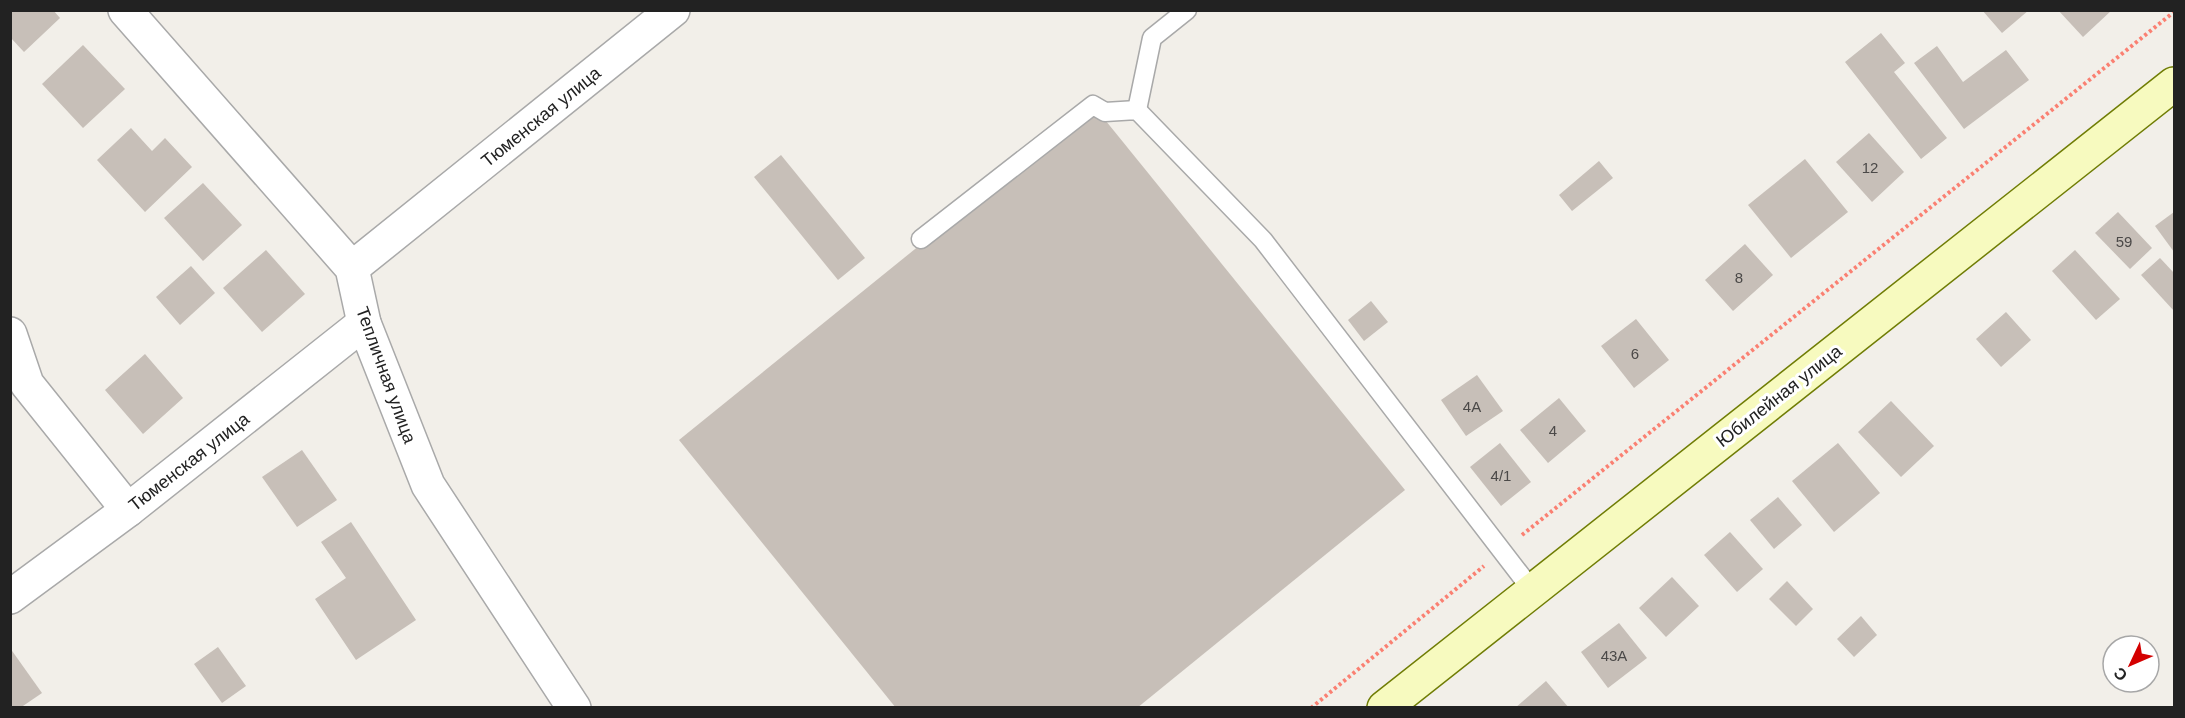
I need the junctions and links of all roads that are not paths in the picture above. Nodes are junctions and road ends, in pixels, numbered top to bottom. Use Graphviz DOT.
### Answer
graph roads {
  1 [pos="125,10"];
  2 [pos="673,10"];
  3 [pos="1187,10"];
  4 [pos="2175,84"];
  5 [pos="1137,110"];
  6 [pos="921,238"];
  7 [pos="352,268"];
  8 [pos="364,323"];
  9 [pos="10,334"];
  10 [pos="128,510"];
  11 [pos="1532,590"];
  12 [pos="10,597"];
  13 [pos="574,708"];
  14 [pos="1384,708"];
  1 -- 7 [label="street, Тепличная улица"];
  2 -- 7 [label="street, Тюменская улица"];
  3 -- 5 [label="lane"];
  4 -- 11 [label="street, Юбилейная улица"];
  5 -- 6 [label="lane"];
  5 -- 11 [label="lane"];
  7 -- 8 [label="street, Тепличная улица"];
  8 -- 10 [label="street, Тюменская улица"];
  8 -- 13 [label="street, Тепличная улица"];
  9 -- 10 [label="street"];
  10 -- 12 [label="street, Тюменская улица"];
  11 -- 14 [label="street, Юбилейная улица"];
}
